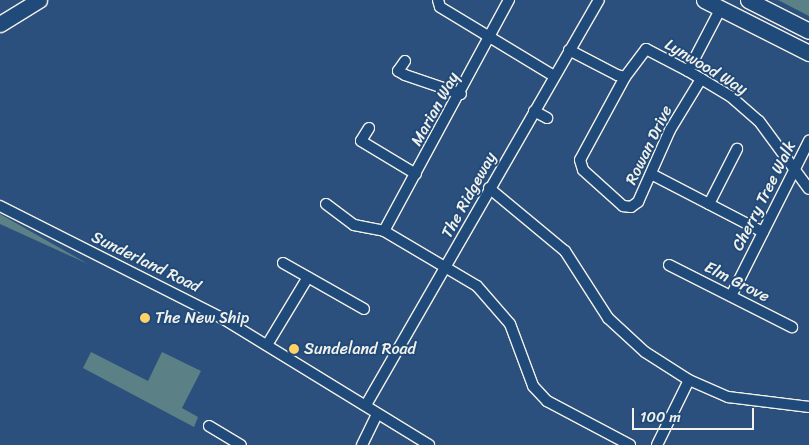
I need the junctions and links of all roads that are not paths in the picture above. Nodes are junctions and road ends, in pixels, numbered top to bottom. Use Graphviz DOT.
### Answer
graph roads {
  1 [pos="39,0"];
  2 [pos="438,0"];
  3 [pos="510,0"];
  4 [pos="598,0"];
  5 [pos="704,0"];
  6 [pos="748,0"];
  7 [pos="720,8"];
  8 [pos="0,24"];
  9 [pos="809,31"];
  10 [pos="491,38"];
  11 [pos="569,50"];
  12 [pos="809,53"];
  13 [pos="404,61"];
  14 [pos="688,71"];
  15 [pos="554,76"];
  16 [pos="626,77"];
  17 [pos="701,79"];
  18 [pos="461,94"];
  19 [pos="534,111"];
  20 [pos="547,118"];
  21 [pos="369,128"];
  22 [pos="809,142"];
  23 [pos="737,149"];
  24 [pos="795,170"];
  25 [pos="416,174"];
  26 [pos="653,175"];
  27 [pos="489,188"];
  28 [pos="809,189"];
  29 [pos="326,204"];
  30 [pos="709,204"];
  31 [pos="0,206"];
  32 [pos="384,231"];
  33 [pos="763,232"];
  34 [pos="283,263"];
  35 [pos="447,265"];
  36 [pos="669,265"];
  37 [pos="308,277"];
  38 [pos="731,296"];
  39 [pos="364,309"];
  40 [pos="792,327"];
  41 [pos="267,345"];
  42 [pos="689,380"];
  43 [pos="366,406"];
  44 [pos="809,407"];
  45 [pos="378,414"];
  46 [pos="208,426"];
  47 [pos="241,445"];
  48 [pos="362,445"];
  49 [pos="429,445"];
  50 [pos="630,445"];
  51 [pos="657,445"];
  1 -- 8 [label="highway"];
  2 -- 10 [label="street"];
  3 -- 10 [label="street, Marian Way"];
  4 -- 11 [label="street, The Ridgeway"];
  5 -- 7 [label="highway"];
  6 -- 9 [label="highway"];
  7 -- 12 [label="highway"];
  7 -- 14 [label="street"];
  10 -- 15 [label="street"];
  10 -- 18 [label="street, Marian Way"];
  11 -- 15 [label="street, The Ridgeway"];
  11 -- 16 [label="street"];
  13 -- 18 [label="street"];
  14 -- 16 [label="street, Lynwood Way"];
  14 -- 17 [label="street, Lynwood Way"];
  15 -- 19 [label="street, The Ridgeway"];
  16 -- 26 [label="street, Rowan Drive"];
  17 -- 24 [label="street, Lynwood Way"];
  17 -- 26 [label="street, Rowan Drive"];
  18 -- 25 [label="street, Marian Way"];
  19 -- 20 [label="street"];
  19 -- 27 [label="street, The Ridgeway"];
  21 -- 25 [label="street"];
  22 -- 24 [label="street, Cherry Tree Walk"];
  23 -- 30 [label="street"];
  24 -- 28 [label="street, Lynwood Way"];
  24 -- 33 [label="street, Cherry Tree Walk"];
  25 -- 32 [label="street, Marian Way"];
  26 -- 30 [label="street"];
  27 -- 35 [label="street, The Ridgeway"];
  27 -- 42 [label="street"];
  29 -- 32 [label="street"];
  30 -- 33 [label="street"];
  31 -- 41 [label="street, Sunderland Road"];
  32 -- 35 [label="street"];
  33 -- 38 [label="street, Cherry Tree Walk"];
  34 -- 37 [label="street"];
  35 -- 43 [label="street, The Ridgeway"];
  35 -- 50 [label="street"];
  36 -- 38 [label="street, Elm Grove"];
  37 -- 39 [label="street"];
  37 -- 41 [label="street"];
  38 -- 40 [label="street, Elm Grove"];
  41 -- 43 [label="street, Sunderland Road"];
  42 -- 44 [label="street"];
  42 -- 51 [label="street"];
  43 -- 45 [label="street, Sunderland Road"];
  45 -- 48 [label="street"];
  45 -- 49 [label="street, Sunderland Road"];
  46 -- 47 [label="street"];
}
